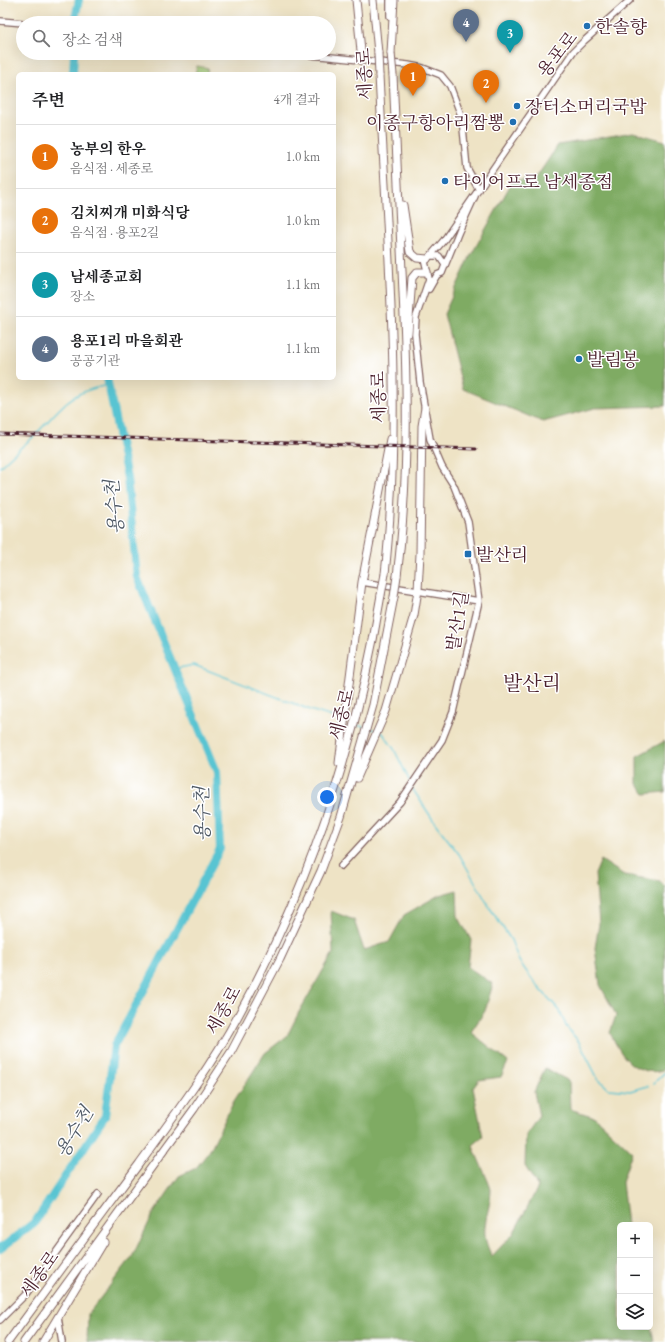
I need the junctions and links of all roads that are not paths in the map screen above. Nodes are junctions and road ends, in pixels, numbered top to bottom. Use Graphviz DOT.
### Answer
graph roads {
  1 [pos="356,0"];
  2 [pos="374,0"];
  3 [pos="390,0"];
  4 [pos="394,0"];
  5 [pos="630,0"];
  6 [pos="0,21"];
  7 [pos="16,22"];
  8 [pos="392,40"];
  9 [pos="336,58"];
  10 [pos="362,61"];
  11 [pos="396,153"];
  12 [pos="478,192"];
  13 [pos="429,257"];
  14 [pos="445,265"];
  15 [pos="428,273"];
  16 [pos="437,275"];
  17 [pos="419,304"];
  18 [pos="405,363"];
  19 [pos="425,408"];
  20 [pos="393,424"];
  21 [pos="362,582"];
  22 [pos="418,590"];
  23 [pos="479,601"];
  24 [pos="347,739"];
  25 [pos="367,743"];
  26 [pos="341,866"];
  27 [pos="98,1194"];
  28 [pos="128,1201"];
  29 [pos="58,1318"];
  30 [pos="0,1320"];
  31 [pos="8,1342"];
  32 [pos="24,1342"];
  33 [pos="43,1342"];
  34 [pos="62,1342"];
  1 -- 10 [label="highway"];
  2 -- 20 [label="highway, 세종로, bridge"];
  3 -- 8 [label="street"];
  4 -- 8 [label="highway, 세종로"];
  5 -- 12 [label="street, 용포로"];
  6 -- 7 [label="street"];
  8 -- 11 [label="highway, 세종로, bridge"];
  9 -- 10 [label="street"];
  10 -- 12 [label="street"];
  11 -- 13 [label="highway"];
  11 -- 18 [label="highway, 세종로"];
  12 -- 13 [label="street"];
  12 -- 14 [label="street"];
  13 -- 14 [label="street"];
  13 -- 15 [label="street"];
  14 -- 16 [label="street"];
  15 -- 16 [label="street"];
  15 -- 17 [label="street"];
  15 -- 18 [label="highway"];
  16 -- 17 [label="street"];
  17 -- 19 [label="street, 발산1길"];
  18 -- 25 [label="highway, 세종로, bridge"];
  19 -- 22 [label="highway"];
  19 -- 23 [label="street, 발산1길"];
  20 -- 21 [label="highway"];
  20 -- 24 [label="highway, 세종로, bridge"];
  21 -- 22 [label="street"];
  21 -- 24 [label="highway"];
  22 -- 23 [label="street"];
  22 -- 25 [label="highway"];
  23 -- 26 [label="street, 발산1길"];
  24 -- 31 [label="highway, 세종로"];
  25 -- 28 [label="highway, 세종로"];
  27 -- 30 [label="street"];
  28 -- 29 [label="highway"];
  28 -- 32 [label="highway, 세종로"];
  29 -- 33 [label="highway"];
  29 -- 34 [label="street"];
}
